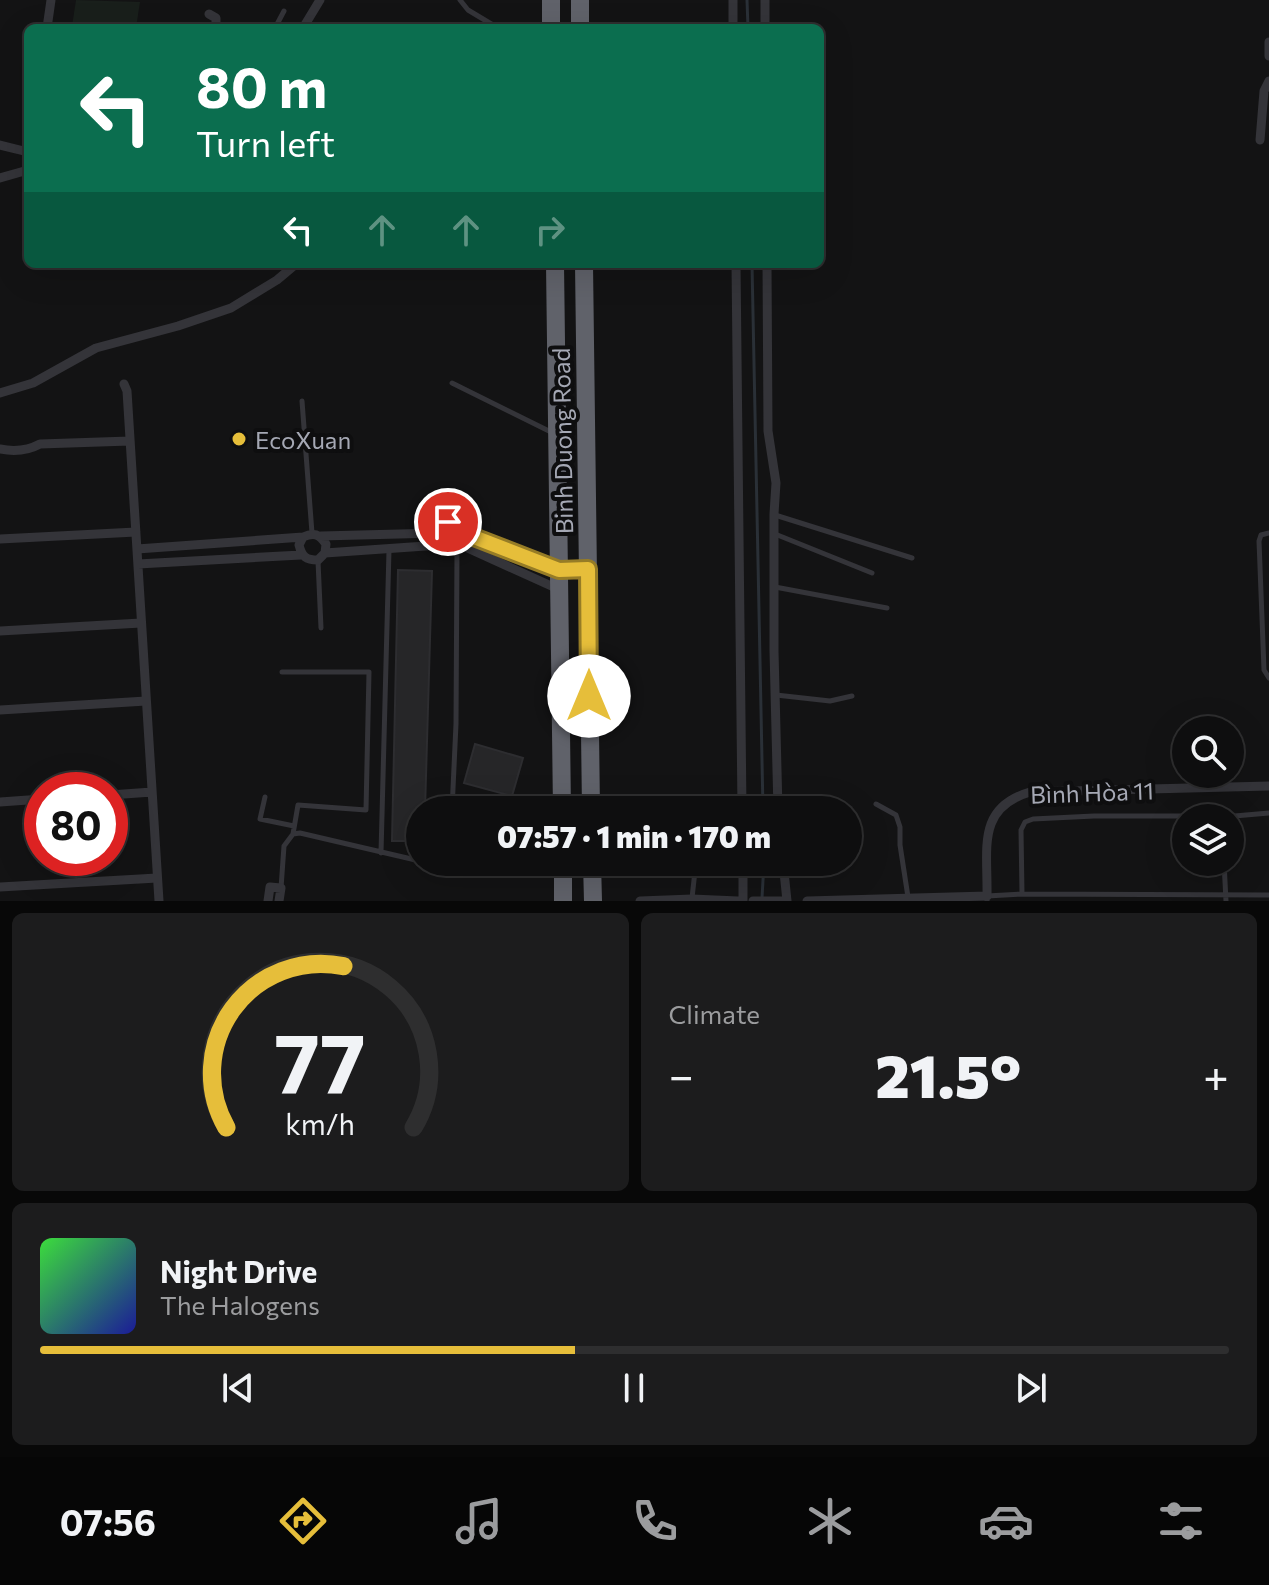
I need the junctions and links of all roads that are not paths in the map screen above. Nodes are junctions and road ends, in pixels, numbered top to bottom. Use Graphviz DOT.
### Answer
graph roads {
  1 [pos="51,0"];
  2 [pos="320,0"];
  3 [pos="460,0"];
  4 [pos="551,0"];
  5 [pos="580,0"];
  6 [pos="733,0"];
  7 [pos="765,0"];
  8 [pos="284,11"];
  9 [pos="209,14"];
  10 [pos="48,24"];
  11 [pos="217,24"];
  12 [pos="277,24"];
  13 [pos="305,24"];
  14 [pos="491,24"];
  15 [pos="551,24"];
  16 [pos="580,24"];
  17 [pos="733,24"];
  18 [pos="765,24"];
  19 [pos="1269,42"];
  20 [pos="1269,56"];
  21 [pos="1269,81"];
  22 [pos="1260,140"];
  23 [pos="0,145"];
  24 [pos="24,151"];
  25 [pos="24,170"];
  26 [pos="0,178"];
  27 [pos="291,268"];
  28 [pos="555,268"];
  29 [pos="584,268"];
  30 [pos="736,268"];
  31 [pos="767,268"];
  32 [pos="452,383"];
  33 [pos="124,384"];
  34 [pos="0,393"];
  35 [pos="302,401"];
  36 [pos="558,436"];
  37 [pos="130,441"];
  38 [pos="0,449"];
  39 [pos="774,514"];
  40 [pos="136,532"];
  41 [pos="438,533"];
  42 [pos="1269,533"];
  43 [pos="466,534"];
  44 [pos="775,534"];
  45 [pos="312,535"];
  46 [pos="0,539"];
  47 [pos="440,545"];
  48 [pos="460,548"];
  49 [pos="137,549"];
  50 [pos="389,549"];
  51 [pos="301,555"];
  52 [pos="321,556"];
  53 [pos="912,558"];
  54 [pos="138,564"];
  55 [pos="588,569"];
  56 [pos="559,570"];
  57 [pos="872,573"];
  58 [pos="775,587"];
  59 [pos="588,589"];
  60 [pos="559,590"];
  61 [pos="887,608"];
  62 [pos="141,623"];
  63 [pos="321,628"];
  64 [pos="0,631"];
  65 [pos="282,672"];
  66 [pos="1269,678"];
  67 [pos="776,695"];
  68 [pos="852,696"];
  69 [pos="146,701"];
  70 [pos="0,710"];
  71 [pos="1269,786"];
  72 [pos="152,792"];
  73 [pos="128,794"];
  74 [pos="453,796"];
  75 [pos="562,796"];
  76 [pos="591,796"];
  77 [pos="742,796"];
  78 [pos="778,796"];
  79 [pos="265,797"];
  80 [pos="24,800"];
  81 [pos="0,802"];
  82 [pos="876,804"];
  83 [pos="1269,813"];
  84 [pos="1244,815"];
  85 [pos="1172,817"];
  86 [pos="294,826"];
  87 [pos="293,834"];
  88 [pos="381,853"];
  89 [pos="406,858"];
  90 [pos="563,876"];
  91 [pos="592,876"];
  92 [pos="694,876"];
  93 [pos="742,876"];
  94 [pos="783,876"];
  95 [pos="1225,876"];
  96 [pos="157,878"];
  97 [pos="0,887"];
  98 [pos="281,888"];
  99 [pos="1022,894"];
  100 [pos="1269,895"];
  101 [pos="908,898"];
  102 [pos="987,898"];
  103 [pos="1226,898"];
  104 [pos="692,899"];
  105 [pos="879,900"];
  106 [pos="159,901"];
  107 [pos="268,901"];
  108 [pos="279,901"];
  109 [pos="563,901"];
  110 [pos="593,901"];
  111 [pos="640,901"];
  112 [pos="740,901"];
  113 [pos="753,901"];
  114 [pos="782,901"];
  115 [pos="807,901"];
  1 -- 10 [label="street"];
  2 -- 13 [label="street"];
  3 -- 14 [label="lane"];
  4 -- 15 [label="highway"];
  5 -- 16 [label="highway"];
  6 -- 17 [label="street"];
  7 -- 18 [label="street"];
  8 -- 12 [label="lane"];
  9 -- 11 [label="street"];
  19 -- 20 [label="street"];
  21 -- 22 [label="street"];
  23 -- 24 [label="street"];
  25 -- 26 [label="street"];
  27 -- 34 [label="street"];
  28 -- 36 [label="highway, Binh Duong Road"];
  29 -- 55 [label="highway, Binh Duong Road"];
  30 -- 77 [label="street"];
  31 -- 39 [label="street"];
  32 -- 36 [label="lane"];
  33 -- 37 [label="street"];
  35 -- 45 [label="lane"];
  36 -- 56 [label="highway, Binh Duong Road"];
  37 -- 38 [label="street"];
  37 -- 40 [label="street"];
  39 -- 44 [label="street"];
  39 -- 53 [label="lane"];
  40 -- 46 [label="street"];
  40 -- 49 [label="street"];
  41 -- 43 [label="street"];
  41 -- 45 [label="street"];
  41 -- 47 [label="street"];
  42 -- 66 [label="lane"];
  43 -- 48 [label="street"];
  43 -- 56 [label="street"];
  44 -- 57 [label="lane"];
  44 -- 58 [label="street"];
  45 -- 49 [label="street"];
  45 -- 51 [label="street"];
  45 -- 52 [label="street"];
  47 -- 48 [label="street"];
  47 -- 50 [label="street"];
  48 -- 60 [label="street"];
  48 -- 74 [label="lane"];
  49 -- 54 [label="street"];
  50 -- 52 [label="street"];
  50 -- 88 [label="lane"];
  51 -- 52 [label="street"];
  51 -- 54 [label="street"];
  52 -- 63 [label="lane"];
  54 -- 62 [label="street"];
  55 -- 56 [label="highway"];
  55 -- 59 [label="highway, Binh Duong Road"];
  56 -- 60 [label="highway, Binh Duong Road"];
  58 -- 61 [label="lane"];
  58 -- 67 [label="street"];
  59 -- 60 [label="highway"];
  59 -- 76 [label="highway, Binh Duong Road"];
  60 -- 75 [label="highway, Binh Duong Road"];
  62 -- 64 [label="street"];
  62 -- 69 [label="street"];
  65 -- 86 [label="lane"];
  67 -- 68 [label="lane"];
  67 -- 78 [label="street"];
  69 -- 70 [label="street"];
  69 -- 72 [label="street"];
  71 -- 102 [label="street, Bình Hòa 11"];
  72 -- 73 [label="street"];
  72 -- 96 [label="street"];
  79 -- 86 [label="lane"];
  80 -- 81 [label="street"];
  82 -- 101 [label="lane"];
  83 -- 84 [label="lane"];
  85 -- 99 [label="lane"];
  86 -- 87 [label="lane"];
  87 -- 88 [label="lane"];
  87 -- 98 [label="lane"];
  88 -- 89 [label="lane"];
  90 -- 109 [label="highway"];
  91 -- 110 [label="highway"];
  92 -- 104 [label="lane"];
  93 -- 112 [label="street"];
  94 -- 114 [label="street"];
  95 -- 103 [label="lane"];
  96 -- 97 [label="street"];
  96 -- 106 [label="street"];
  98 -- 107 [label="street"];
  98 -- 108 [label="street"];
  99 -- 102 [label="lane"];
  99 -- 103 [label="lane"];
  100 -- 103 [label="lane"];
  101 -- 102 [label="street"];
  101 -- 105 [label="street"];
  104 -- 111 [label="street"];
  104 -- 112 [label="street"];
  105 -- 115 [label="street"];
  113 -- 114 [label="street"];
}
